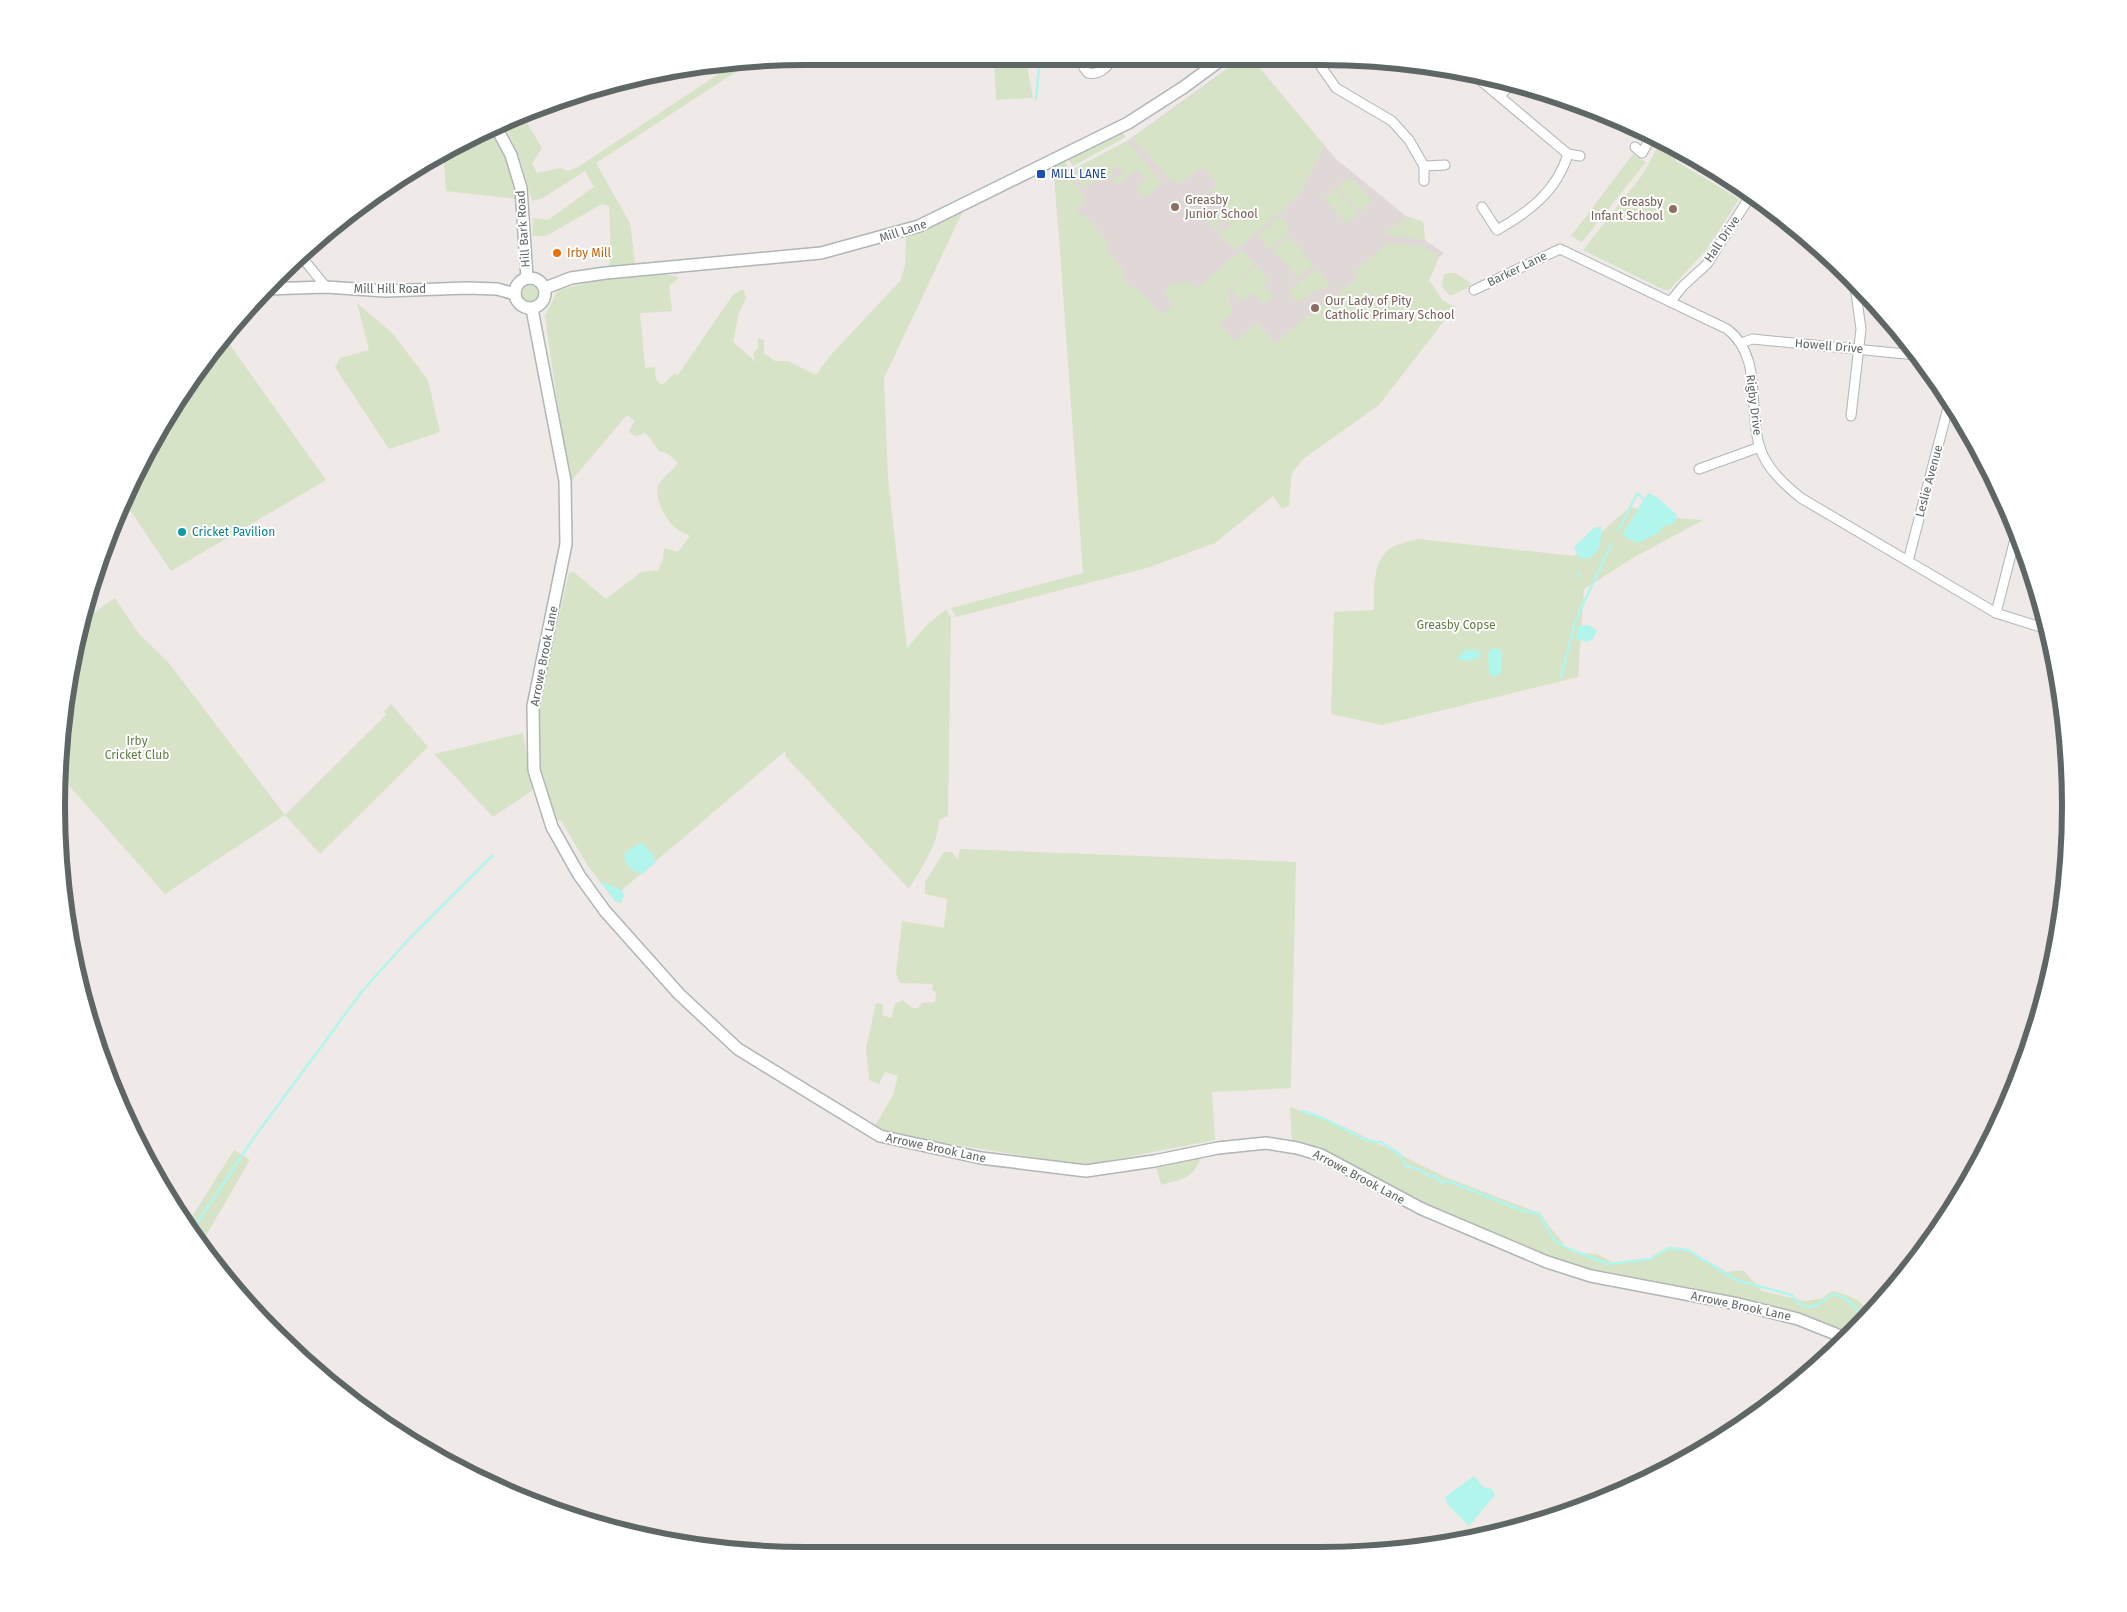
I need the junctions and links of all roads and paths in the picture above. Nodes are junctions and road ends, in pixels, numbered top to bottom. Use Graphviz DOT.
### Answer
graph roads {
  1 [pos="1083,65"];
  2 [pos="1107,65"];
  3 [pos="1214,65"];
  4 [pos="1320,65"];
  5 [pos="1484,83"];
  6 [pos="1507,89"];
  7 [pos="1500,96"];
  8 [pos="499,132"];
  9 [pos="1649,141"];
  10 [pos="1635,147"];
  11 [pos="1568,154"];
  12 [pos="1580,156"];
  13 [pos="1445,165"];
  14 [pos="1424,166"];
  15 [pos="1424,181"];
  16 [pos="1748,200"];
  17 [pos="1482,207"];
  18 [pos="305,261"];
  19 [pos="527,278"];
  20 [pos="326,287"];
  21 [pos="545,288"];
  22 [pos="276,289"];
  23 [pos="1474,290"];
  24 [pos="515,294"];
  25 [pos="1856,294"];
  26 [pos="1670,302"];
  27 [pos="532,309"];
  28 [pos="1742,343"];
  29 [pos="1861,349"];
  30 [pos="1908,354"];
  31 [pos="1947,411"];
  32 [pos="1851,416"];
  33 [pos="1760,447"];
  34 [pos="1699,469"];
  35 [pos="2014,543"];
  36 [pos="1908,562"];
  37 [pos="1996,613"];
  38 [pos="2040,627"];
  39 [pos="1839,1335"];
  1 -- 2 [label="street"];
  3 -- 21 [label="street, Mill Lane"];
  4 -- 14 [label="street"];
  5 -- 7 [label="street"];
  6 -- 7 [label="street"];
  7 -- 11 [label="street"];
  8 -- 19 [label="street, Hill Bark Road"];
  9 -- 10 [label="street"];
  11 -- 12 [label="street"];
  11 -- 17 [label="street"];
  13 -- 14 [label="street"];
  14 -- 15 [label="street"];
  16 -- 26 [label="street, Hall Drive"];
  18 -- 20 [label="street"];
  19 -- 21 [label="street"];
  19 -- 24 [label="street"];
  20 -- 22 [label="street, Mill Hill Road"];
  20 -- 24 [label="street, Mill Hill Road"];
  21 -- 27 [label="street"];
  23 -- 26 [label="street, Barker Lane"];
  24 -- 27 [label="street"];
  25 -- 29 [label="street"];
  26 -- 28 [label="street"];
  27 -- 39 [label="street, Arrowe Brook Lane"];
  28 -- 29 [label="street, Howell Drive"];
  28 -- 33 [label="street, Rigby Drive"];
  29 -- 30 [label="street, Howell Drive"];
  29 -- 32 [label="street"];
  31 -- 36 [label="street, Leslie Avenue"];
  33 -- 34 [label="street"];
  33 -- 36 [label="street, Rigby Drive"];
  35 -- 37 [label="street"];
  36 -- 37 [label="street, Rigby Drive"];
  37 -- 38 [label="street, Rigby Drive"];
}
